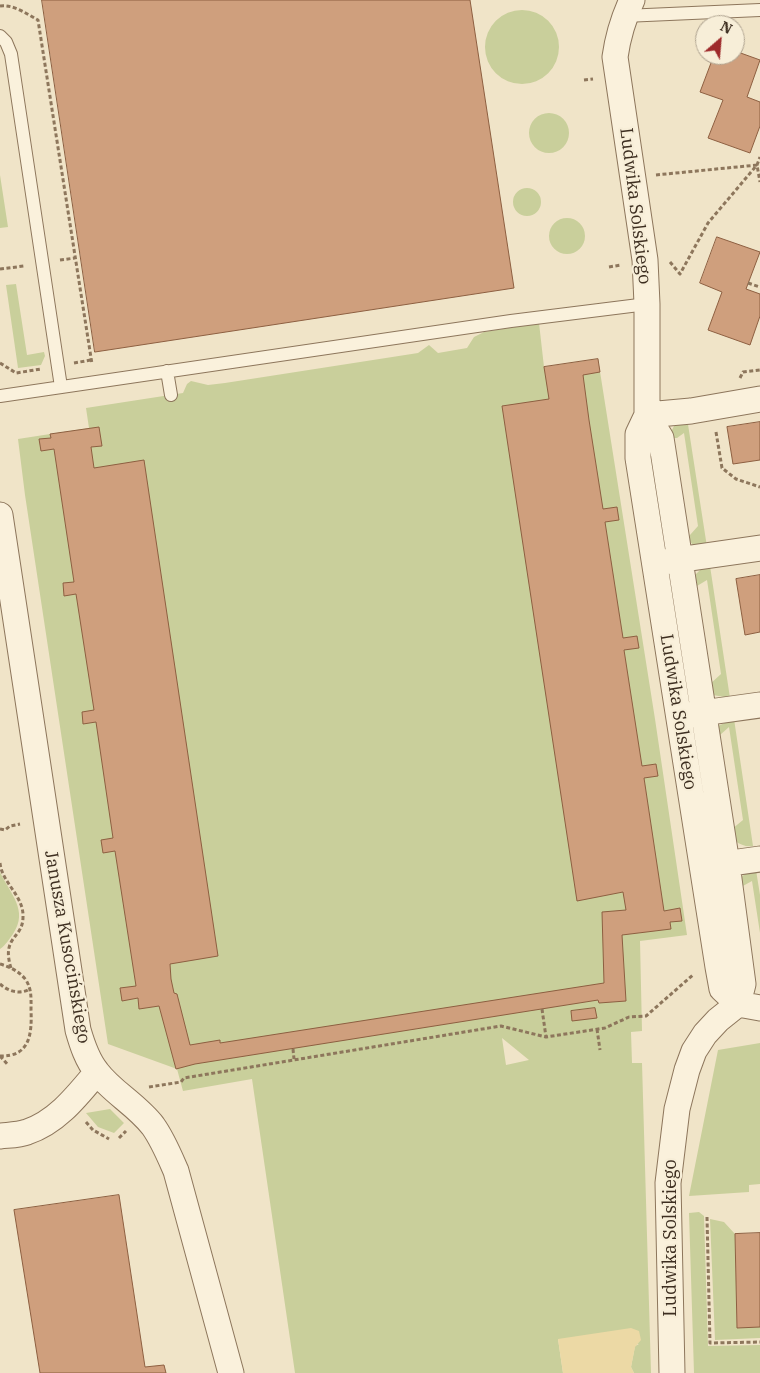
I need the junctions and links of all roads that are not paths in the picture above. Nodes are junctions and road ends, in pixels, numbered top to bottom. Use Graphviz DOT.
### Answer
graph roads {
  1 [pos="628,8"];
  2 [pos="760,10"];
  3 [pos="0,36"];
  4 [pos="648,304"];
  5 [pos="167,371"];
  6 [pos="60,387"];
  7 [pos="171,395"];
  8 [pos="0,396"];
  9 [pos="760,399"];
  10 [pos="648,415"];
  11 [pos="0,514"];
  12 [pos="760,548"];
  13 [pos="680,559"];
  14 [pos="654,563"];
  15 [pos="10,648"];
  16 [pos="760,705"];
  17 [pos="704,713"];
  18 [pos="679,717"];
  19 [pos="760,859"];
  20 [pos="727,864"];
  21 [pos="702,867"];
  22 [pos="749,1006"];
  23 [pos="96,1072"];
  24 [pos="0,1136"];
  25 [pos="231,1373"];
  26 [pos="672,1373"];
  1 -- 2 [label="lane"];
  1 -- 4 [label="street, Ludwika Solskiego"];
  3 -- 6 [label="lane"];
  4 -- 5 [label="lane"];
  4 -- 10 [label="street, Ludwika Solskiego"];
  5 -- 6 [label="lane"];
  5 -- 7 [label="lane"];
  6 -- 8 [label="lane"];
  9 -- 10 [label="street"];
  10 -- 13 [label="street, Ludwika Solskiego"];
  10 -- 14 [label="street, Ludwika Solskiego"];
  11 -- 15 [label="street, Janusza Kusocińskiego"];
  12 -- 13 [label="street"];
  13 -- 14 [label="street"];
  13 -- 17 [label="street, Ludwika Solskiego"];
  14 -- 18 [label="street, Ludwika Solskiego"];
  15 -- 23 [label="street, Janusza Kusocińskiego"];
  16 -- 17 [label="street"];
  17 -- 18 [label="street"];
  17 -- 20 [label="street, Ludwika Solskiego"];
  18 -- 21 [label="street, Ludwika Solskiego"];
  19 -- 20 [label="street"];
  20 -- 21 [label="street"];
  20 -- 22 [label="street, Ludwika Solskiego"];
  21 -- 22 [label="street, Ludwika Solskiego"];
  22 -- 26 [label="street, Ludwika Solskiego"];
  23 -- 24 [label="street"];
  23 -- 25 [label="street, Janusza Kusocińskiego"];
}
